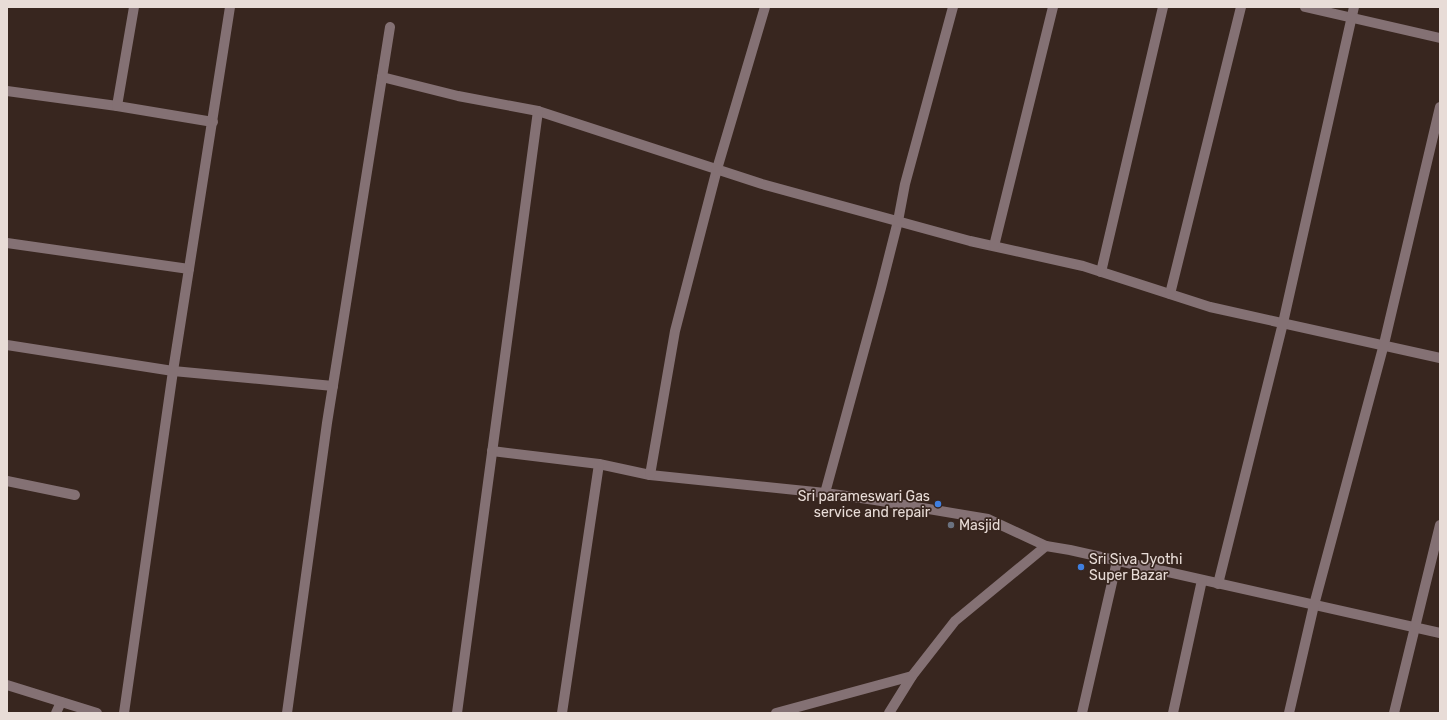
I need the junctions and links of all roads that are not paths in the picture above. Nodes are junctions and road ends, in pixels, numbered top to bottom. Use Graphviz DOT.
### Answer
graph roads {
  1 [pos="134,7"];
  2 [pos="230,7"];
  3 [pos="764,7"];
  4 [pos="953,7"];
  5 [pos="1053,7"];
  6 [pos="1163,7"];
  7 [pos="1241,7"];
  8 [pos="1305,7"];
  9 [pos="1354,7"];
  10 [pos="1351,18"];
  11 [pos="390,27"];
  12 [pos="1440,38"];
  13 [pos="382,77"];
  14 [pos="7,91"];
  15 [pos="117,106"];
  16 [pos="1440,108"];
  17 [pos="538,111"];
  18 [pos="213,122"];
  19 [pos="717,169"];
  20 [pos="898,221"];
  21 [pos="7,244"];
  22 [pos="994,246"];
  23 [pos="189,269"];
  24 [pos="1101,272"];
  25 [pos="1170,294"];
  26 [pos="1283,323"];
  27 [pos="1384,344"];
  28 [pos="7,345"];
  29 [pos="1440,358"];
  30 [pos="173,371"];
  31 [pos="333,386"];
  32 [pos="492,451"];
  33 [pos="599,464"];
  34 [pos="650,475"];
  35 [pos="7,481"];
  36 [pos="825,493"];
  37 [pos="75,495"];
  38 [pos="1440,525"];
  39 [pos="1046,546"];
  40 [pos="1117,561"];
  41 [pos="1202,580"];
  42 [pos="1218,584"];
  43 [pos="1314,605"];
  44 [pos="1415,628"];
  45 [pos="1440,633"];
  46 [pos="912,676"];
  47 [pos="7,685"];
  48 [pos="61,702"];
  49 [pos="56,713"];
  50 [pos="97,713"];
  51 [pos="124,713"];
  52 [pos="287,713"];
  53 [pos="457,713"];
  54 [pos="562,713"];
  55 [pos="776,713"];
  56 [pos="889,713"];
  57 [pos="1082,713"];
  58 [pos="1173,713"];
  59 [pos="1289,713"];
  60 [pos="1394,713"];
  1 -- 15 [label="street"];
  2 -- 18 [label="street"];
  3 -- 19 [label="street"];
  4 -- 20 [label="street"];
  5 -- 22 [label="street"];
  6 -- 24 [label="street"];
  7 -- 25 [label="street"];
  8 -- 10 [label="street"];
  9 -- 10 [label="street"];
  10 -- 12 [label="street"];
  10 -- 26 [label="street"];
  11 -- 13 [label="street"];
  13 -- 17 [label="street"];
  13 -- 31 [label="street"];
  14 -- 15 [label="street"];
  15 -- 18 [label="street"];
  16 -- 27 [label="street"];
  17 -- 19 [label="street"];
  17 -- 32 [label="street"];
  18 -- 23 [label="street"];
  19 -- 20 [label="street"];
  19 -- 34 [label="street"];
  20 -- 22 [label="street"];
  20 -- 36 [label="street"];
  21 -- 23 [label="street"];
  22 -- 24 [label="street"];
  23 -- 30 [label="street"];
  24 -- 25 [label="street"];
  25 -- 26 [label="street"];
  26 -- 27 [label="street"];
  26 -- 42 [label="street"];
  27 -- 29 [label="street"];
  27 -- 43 [label="street"];
  28 -- 30 [label="street"];
  30 -- 31 [label="street"];
  30 -- 51 [label="street"];
  31 -- 52 [label="street"];
  32 -- 33 [label="street"];
  32 -- 53 [label="street"];
  33 -- 34 [label="street"];
  33 -- 54 [label="street"];
  34 -- 36 [label="street"];
  35 -- 37 [label="street"];
  36 -- 39 [label="street"];
  38 -- 44 [label="street"];
  39 -- 40 [label="street"];
  39 -- 46 [label="street"];
  40 -- 41 [label="street"];
  40 -- 57 [label="street"];
  41 -- 42 [label="street"];
  41 -- 58 [label="street"];
  42 -- 43 [label="street"];
  43 -- 44 [label="street"];
  43 -- 59 [label="street"];
  44 -- 45 [label="street"];
  44 -- 60 [label="street"];
  46 -- 55 [label="street"];
  46 -- 56 [label="street"];
  47 -- 48 [label="street"];
  48 -- 49 [label="street"];
  48 -- 50 [label="street"];
}
